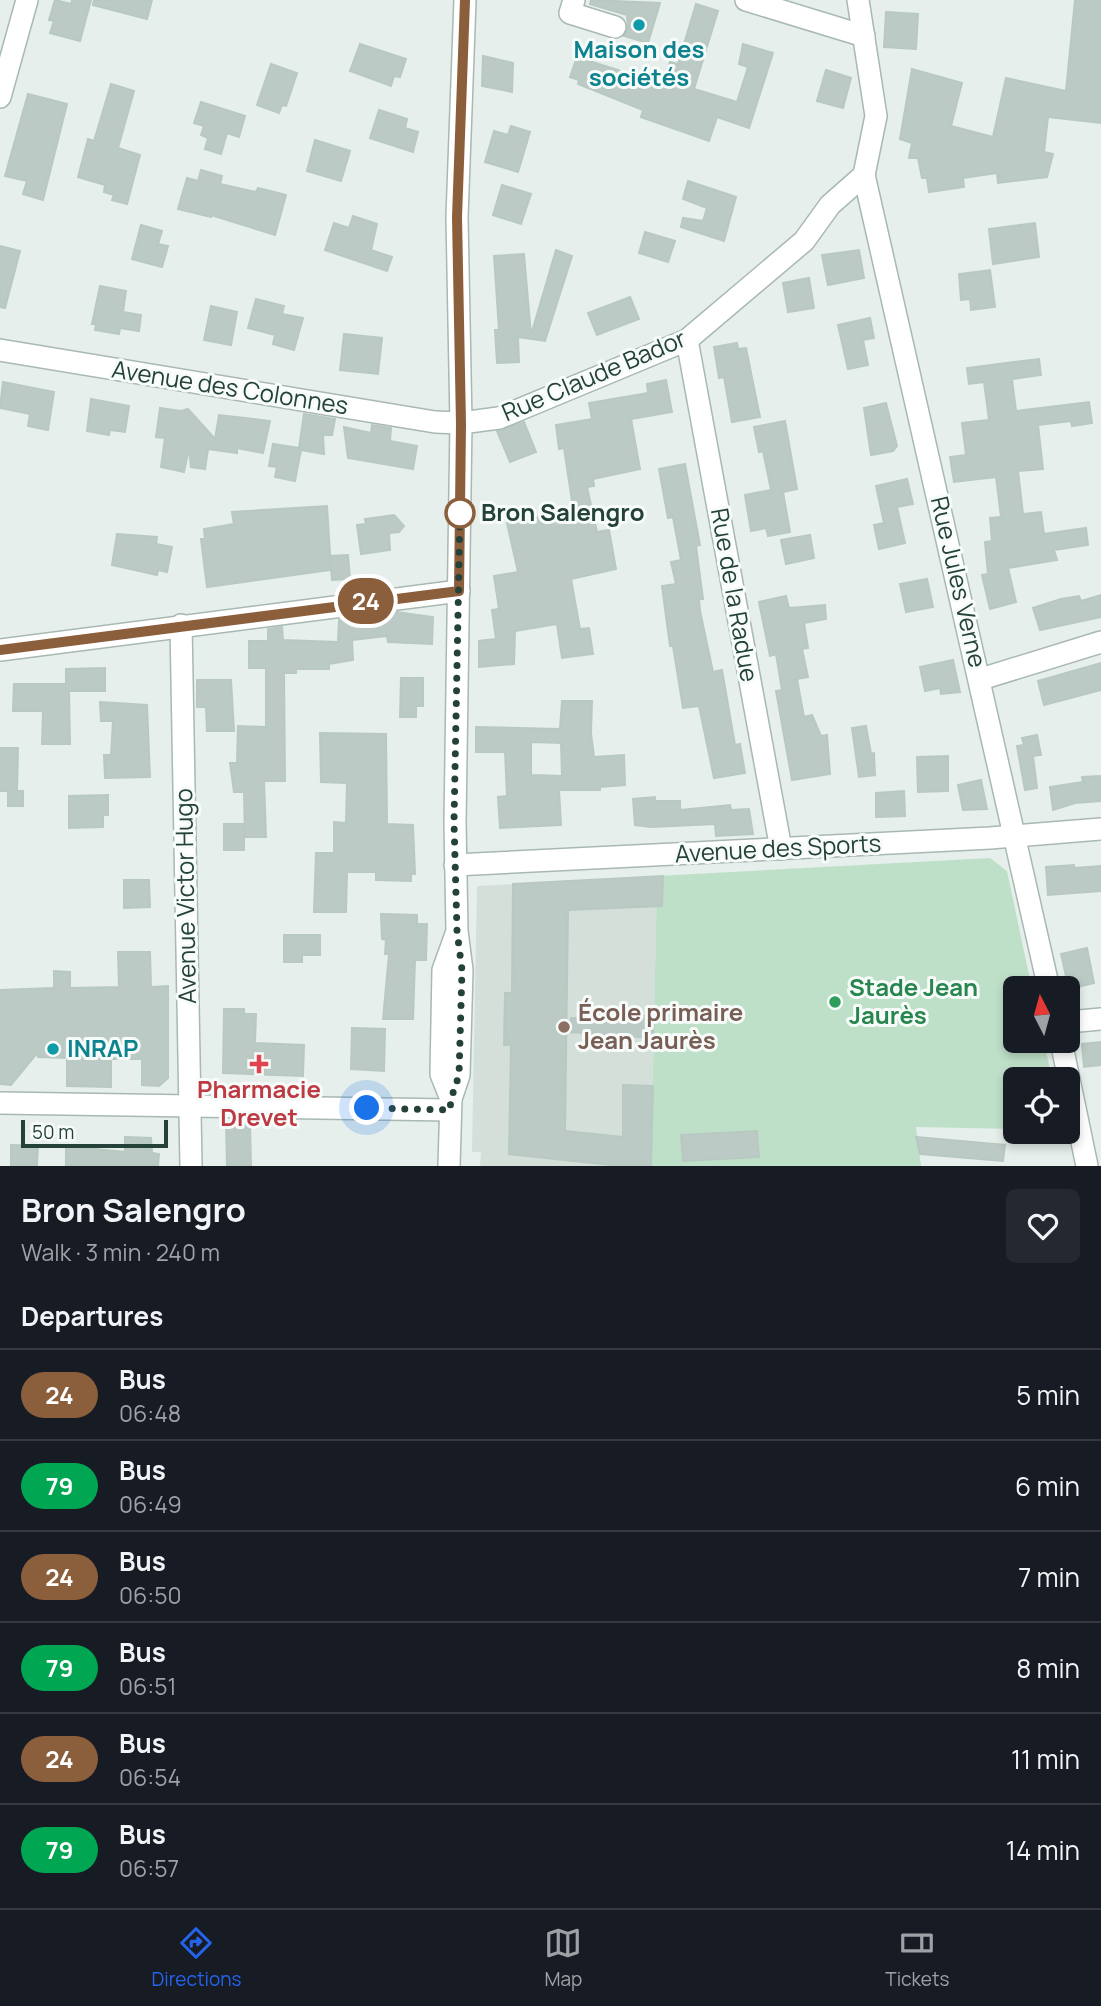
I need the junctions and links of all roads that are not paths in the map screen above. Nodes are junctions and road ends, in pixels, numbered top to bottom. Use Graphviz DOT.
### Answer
graph roads {
  1 [pos="27,0"];
  2 [pos="465,0"];
  3 [pos="574,0"];
  4 [pos="746,0"];
  5 [pos="858,0"];
  6 [pos="615,27"];
  7 [pos="864,36"];
  8 [pos="0,97"];
  9 [pos="864,175"];
  10 [pos="687,340"];
  11 [pos="0,351"];
  12 [pos="461,424"];
  13 [pos="459,591"];
  14 [pos="181,625"];
  15 [pos="1101,642"];
  16 [pos="0,650"];
  17 [pos="981,679"];
  18 [pos="1101,830"];
  19 [pos="1013,836"];
  20 [pos="781,849"];
  21 [pos="455,865"];
  22 [pos="1046,976"];
  23 [pos="1101,1018"];
  24 [pos="1080,1021"];
  25 [pos="1064,1054"];
  26 [pos="0,1103"];
  27 [pos="451,1104"];
  28 [pos="190,1105"];
  29 [pos="191,1166"];
  30 [pos="449,1166"];
  31 [pos="1087,1166"];
  1 -- 8 [label="street"];
  2 -- 12 [label="street"];
  3 -- 6 [label="street"];
  4 -- 7 [label="street"];
  5 -- 7 [label="street"];
  7 -- 9 [label="street"];
  9 -- 10 [label="street, Rue Claude Bador"];
  9 -- 17 [label="street, Rue Jules Verne"];
  10 -- 12 [label="street, Rue Claude Bador"];
  10 -- 20 [label="street, Rue de la Radue"];
  11 -- 12 [label="street, Avenue des Colonnes"];
  12 -- 13 [label="street"];
  13 -- 14 [label="street"];
  13 -- 21 [label="street"];
  14 -- 16 [label="street"];
  14 -- 28 [label="street, Avenue Victor Hugo"];
  15 -- 17 [label="street"];
  17 -- 19 [label="street, Rue Jules Verne"];
  18 -- 19 [label="street, Avenue des Sports"];
  19 -- 20 [label="street, Avenue des Sports"];
  19 -- 22 [label="street, Rue Jules Verne"];
  20 -- 21 [label="street, Avenue des Sports"];
  21 -- 27 [label="street"];
  23 -- 24 [label="street"];
  25 -- 31 [label="street"];
  26 -- 28 [label="street"];
  27 -- 28 [label="street"];
  27 -- 30 [label="street"];
  28 -- 29 [label="street, Avenue Victor Hugo"];
}
